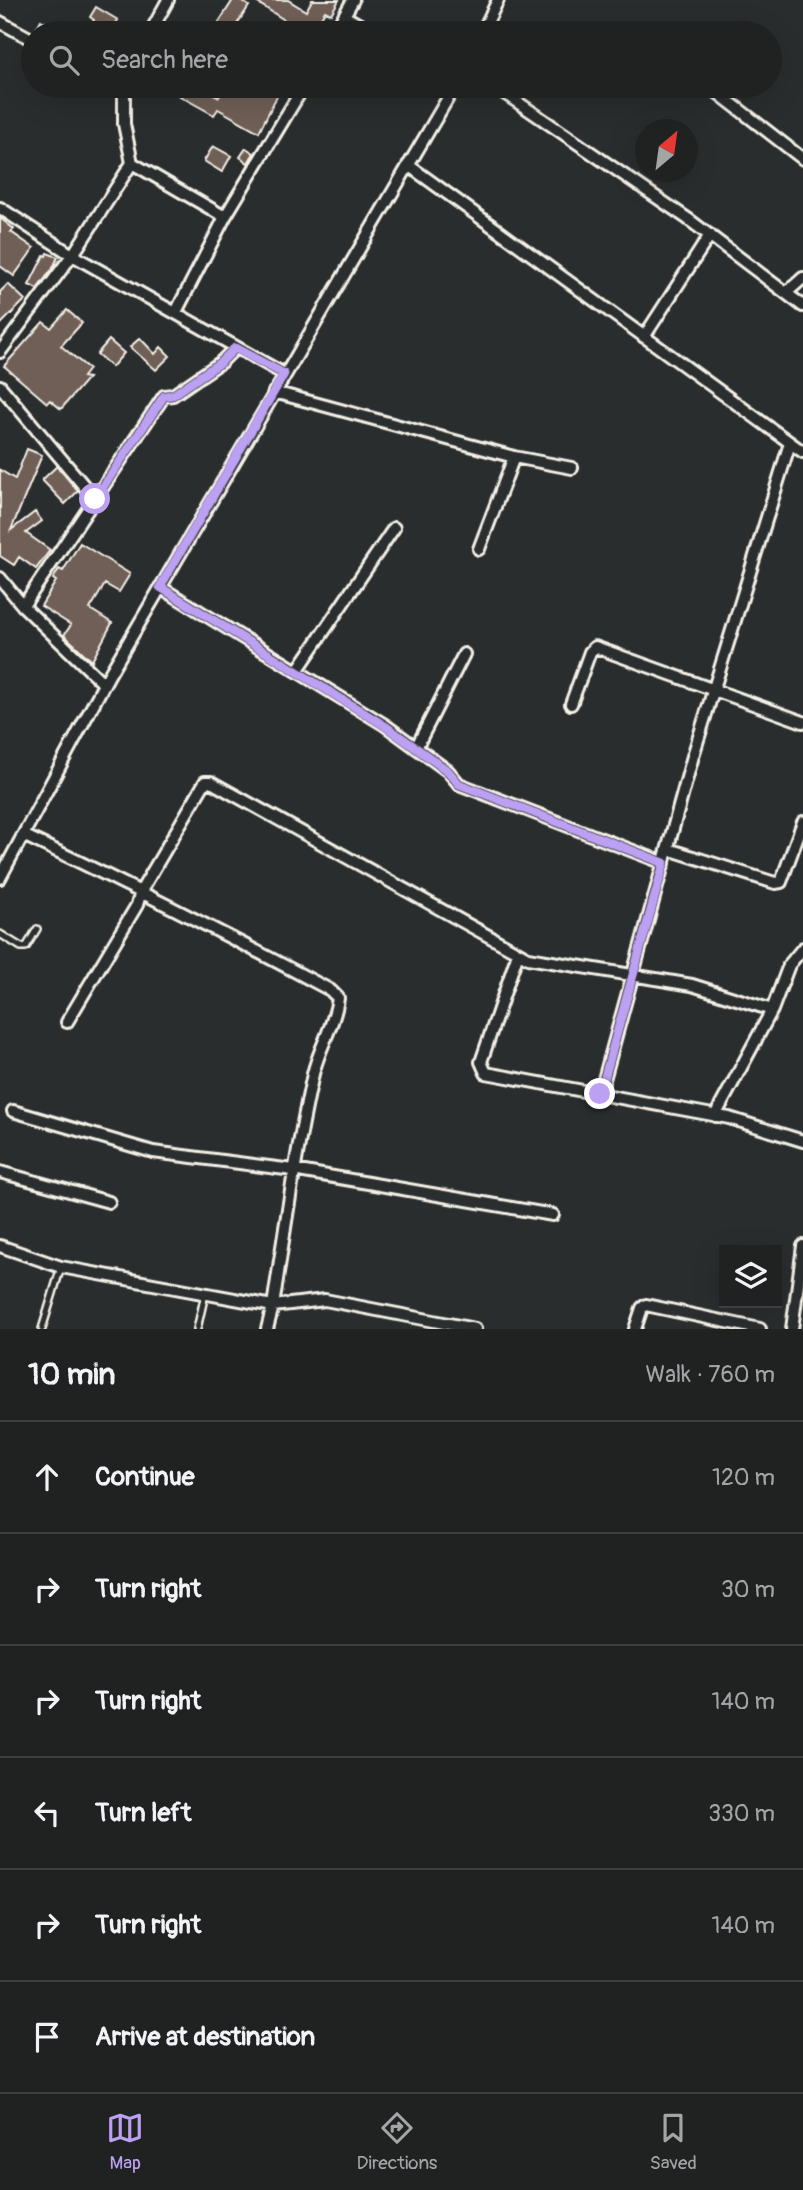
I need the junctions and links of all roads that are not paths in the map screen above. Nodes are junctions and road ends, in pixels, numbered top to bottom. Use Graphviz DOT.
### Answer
graph roads {
  1 [pos="168,0"];
  2 [pos="353,0"];
  3 [pos="498,0"];
  4 [pos="344,16"];
  5 [pos="157,21"];
  6 [pos="341,21"];
  7 [pos="353,21"];
  8 [pos="488,21"];
  9 [pos="0,22"];
  10 [pos="21,33"];
  11 [pos="123,98"];
  12 [pos="297,98"];
  13 [pos="448,98"];
  14 [pos="511,98"];
  15 [pos="724,98"];
  16 [pos="803,159"];
  17 [pos="132,163"];
  18 [pos="408,165"];
  19 [pos="0,208"];
  20 [pos="225,217"];
  21 [pos="710,235"];
  22 [pos="72,255"];
  23 [pos="803,278"];
  24 [pos="786,293"];
  25 [pos="803,306"];
  26 [pos="176,312"];
  27 [pos="645,337"];
  28 [pos="235,348"];
  29 [pos="0,352"];
  30 [pos="284,374"];
  31 [pos="0,386"];
  32 [pos="274,391"];
  33 [pos="790,443"];
  34 [pos="803,452"];
  35 [pos="514,457"];
  36 [pos="572,468"];
  37 [pos="95,499"];
  38 [pos="394,528"];
  39 [pos="480,549"];
  40 [pos="0,579"];
  41 [pos="160,587"];
  42 [pos="23,606"];
  43 [pos="464,654"];
  44 [pos="297,671"];
  45 [pos="104,684"];
  46 [pos="714,692"];
  47 [pos="571,704"];
  48 [pos="803,722"];
  49 [pos="416,748"];
  50 [pos="803,822"];
  51 [pos="23,835"];
  52 [pos="667,849"];
  53 [pos="664,863"];
  54 [pos="0,878"];
  55 [pos="141,891"];
  56 [pos="37,929"];
  57 [pos="0,934"];
  58 [pos="803,948"];
  59 [pos="518,953"];
  60 [pos="633,974"];
  61 [pos="772,1010"];
  62 [pos="67,1021"];
  63 [pos="600,1094"];
  64 [pos="13,1111"];
  65 [pos="715,1116"];
  66 [pos="803,1141"];
  67 [pos="293,1170"];
  68 [pos="0,1172"];
  69 [pos="108,1202"];
  70 [pos="553,1215"];
  71 [pos="0,1246"];
  72 [pos="803,1246"];
  73 [pos="61,1267"];
  74 [pos="205,1293"];
  75 [pos="273,1306"];
  76 [pos="42,1329"];
  77 [pos="197,1329"];
  78 [pos="267,1329"];
  79 [pos="475,1329"];
  80 [pos="635,1329"];
  81 [pos="760,1329"];
  82 [pos="792,1329"];
  1 -- 5 [label="street"];
  2 -- 4 [label="street"];
  3 -- 8 [label="street"];
  4 -- 6 [label="street"];
  4 -- 7 [label="street"];
  9 -- 10 [label="street"];
  11 -- 17 [label="street"];
  12 -- 20 [label="street"];
  13 -- 18 [label="street"];
  14 -- 21 [label="street"];
  15 -- 16 [label="street"];
  17 -- 20 [label="street"];
  17 -- 22 [label="street"];
  18 -- 27 [label="street"];
  18 -- 30 [label="street"];
  19 -- 22 [label="street"];
  20 -- 26 [label="street"];
  21 -- 24 [label="street"];
  21 -- 27 [label="street"];
  22 -- 26 [label="street"];
  22 -- 29 [label="street"];
  23 -- 24 [label="street"];
  24 -- 25 [label="street"];
  26 -- 28 [label="street"];
  27 -- 33 [label="street"];
  28 -- 30 [label="street"];
  28 -- 37 [label="street"];
  30 -- 32 [label="street"];
  31 -- 37 [label="street"];
  32 -- 35 [label="street"];
  32 -- 41 [label="street"];
  33 -- 34 [label="street"];
  33 -- 46 [label="street"];
  35 -- 36 [label="street"];
  35 -- 39 [label="street"];
  37 -- 42 [label="street"];
  38 -- 44 [label="street"];
  40 -- 42 [label="street"];
  41 -- 44 [label="street"];
  41 -- 45 [label="street"];
  42 -- 45 [label="street"];
  43 -- 49 [label="street"];
  44 -- 49 [label="street"];
  45 -- 51 [label="street"];
  46 -- 47 [label="street"];
  46 -- 48 [label="street"];
  46 -- 52 [label="street"];
  49 -- 53 [label="street"];
  50 -- 52 [label="street"];
  51 -- 54 [label="street"];
  51 -- 55 [label="street"];
  52 -- 53 [label="street"];
  53 -- 60 [label="street"];
  55 -- 59 [label="street"];
  55 -- 62 [label="street"];
  55 -- 67 [label="street"];
  56 -- 57 [label="lane"];
  58 -- 61 [label="street"];
  59 -- 60 [label="street"];
  59 -- 63 [label="street"];
  60 -- 61 [label="street"];
  60 -- 63 [label="street"];
  61 -- 65 [label="street"];
  63 -- 65 [label="street"];
  64 -- 67 [label="street"];
  65 -- 66 [label="street"];
  67 -- 70 [label="street"];
  67 -- 75 [label="street"];
  68 -- 69 [label="street"];
  71 -- 73 [label="street"];
  72 -- 82 [label="street"];
  73 -- 74 [label="street"];
  73 -- 76 [label="lane"];
  74 -- 75 [label="street"];
  74 -- 77 [label="lane"];
  75 -- 78 [label="street"];
  75 -- 79 [label="street"];
  80 -- 81 [label="street"];
}
